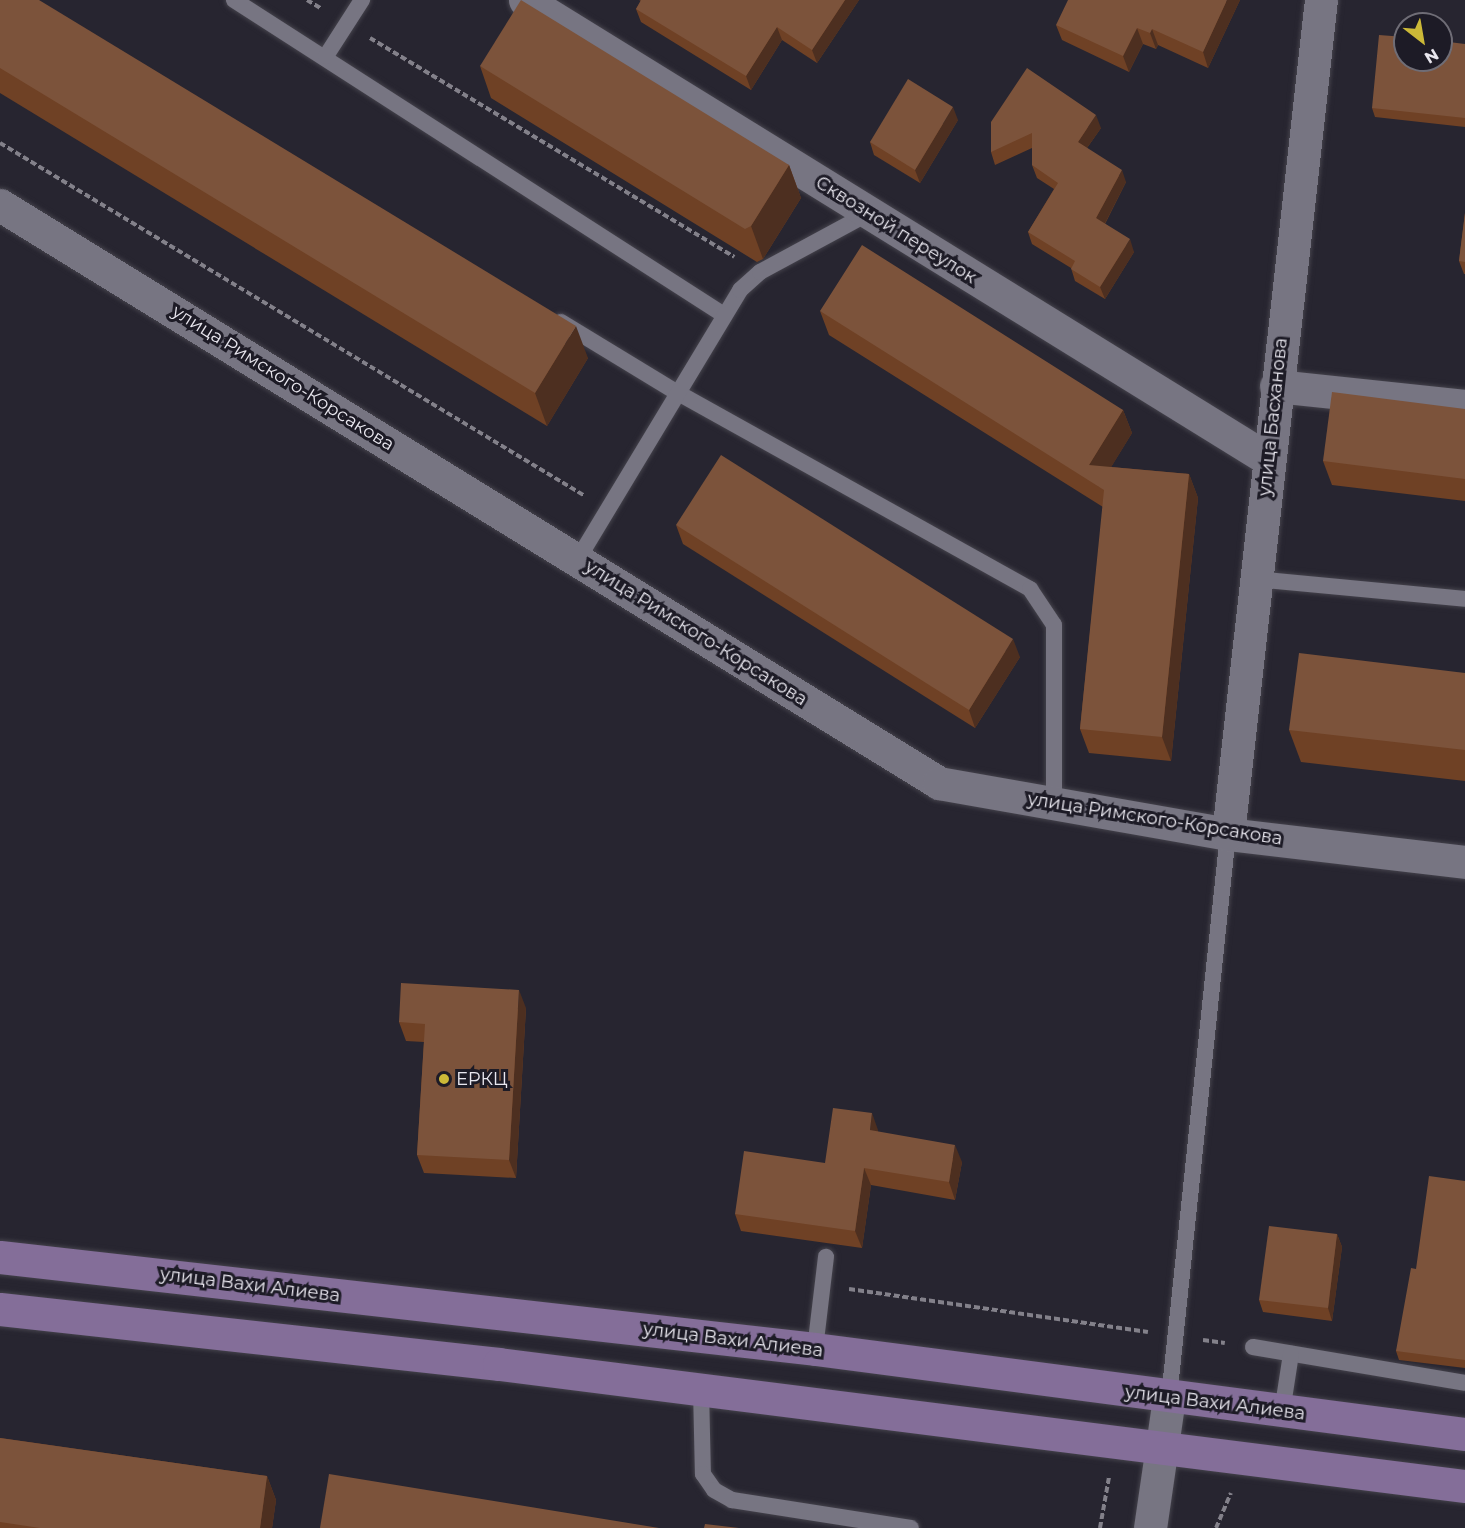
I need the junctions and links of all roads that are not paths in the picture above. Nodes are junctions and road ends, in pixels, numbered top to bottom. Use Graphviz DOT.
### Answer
graph roads {
  1 [pos="234,0"];
  2 [pos="362,0"];
  3 [pos="525,0"];
  4 [pos="1321,0"];
  5 [pos="326,56"];
  6 [pos="0,205"];
  7 [pos="869,213"];
  8 [pos="545,313"];
  9 [pos="724,315"];
  10 [pos="1276,386"];
  11 [pos="678,393"];
  12 [pos="1465,406"];
  13 [pos="1268,459"];
  14 [pos="578,559"];
  15 [pos="1256,579"];
  16 [pos="1465,599"];
  17 [pos="1054,803"];
  18 [pos="1228,834"];
  19 [pos="1465,862"];
  20 [pos="0,1257"];
  21 [pos="826,1257"];
  22 [pos="0,1310"];
  23 [pos="1252,1347"];
  24 [pos="815,1349"];
  25 [pos="1291,1354"];
  26 [pos="1465,1383"];
  27 [pos="701,1389"];
  28 [pos="1169,1398"];
  29 [pos="1282,1412"];
  30 [pos="1465,1434"];
  31 [pos="1161,1446"];
  32 [pos="1465,1486"];
  33 [pos="911,1528"];
  34 [pos="1150,1528"];
  1 -- 5 [label="lane"];
  2 -- 5 [label="lane"];
  3 -- 7 [label="street, Сквозной переулок"];
  4 -- 10 [label="street, улица Басханова"];
  5 -- 9 [label="lane"];
  6 -- 14 [label="street, улица Римского-Корсакова"];
  7 -- 9 [label="lane"];
  7 -- 13 [label="street, Сквозной переулок"];
  8 -- 11 [label="lane"];
  9 -- 11 [label="lane"];
  10 -- 12 [label="street"];
  10 -- 13 [label="street, улица Басханова"];
  11 -- 14 [label="lane"];
  11 -- 17 [label="lane"];
  13 -- 15 [label="street, улица Басханова"];
  14 -- 17 [label="street, улица Римского-Корсакова"];
  15 -- 16 [label="lane"];
  15 -- 18 [label="street, улица Басханова"];
  17 -- 18 [label="street, улица Римского-Корсакова"];
  18 -- 19 [label="street, улица Римского-Корсакова"];
  18 -- 28 [label="lane"];
  20 -- 24 [label="main road, улица Вахи Алиева"];
  21 -- 24 [label="lane"];
  22 -- 27 [label="main road"];
  23 -- 25 [label="lane"];
  24 -- 28 [label="main road, улица Вахи Алиева"];
  25 -- 26 [label="lane"];
  25 -- 29 [label="lane"];
  27 -- 31 [label="main road"];
  27 -- 33 [label="lane"];
  28 -- 29 [label="main road, улица Вахи Алиева"];
  28 -- 31 [label="street"];
  29 -- 30 [label="main road, улица Вахи Алиева"];
  31 -- 32 [label="main road"];
  31 -- 34 [label="street"];
}
